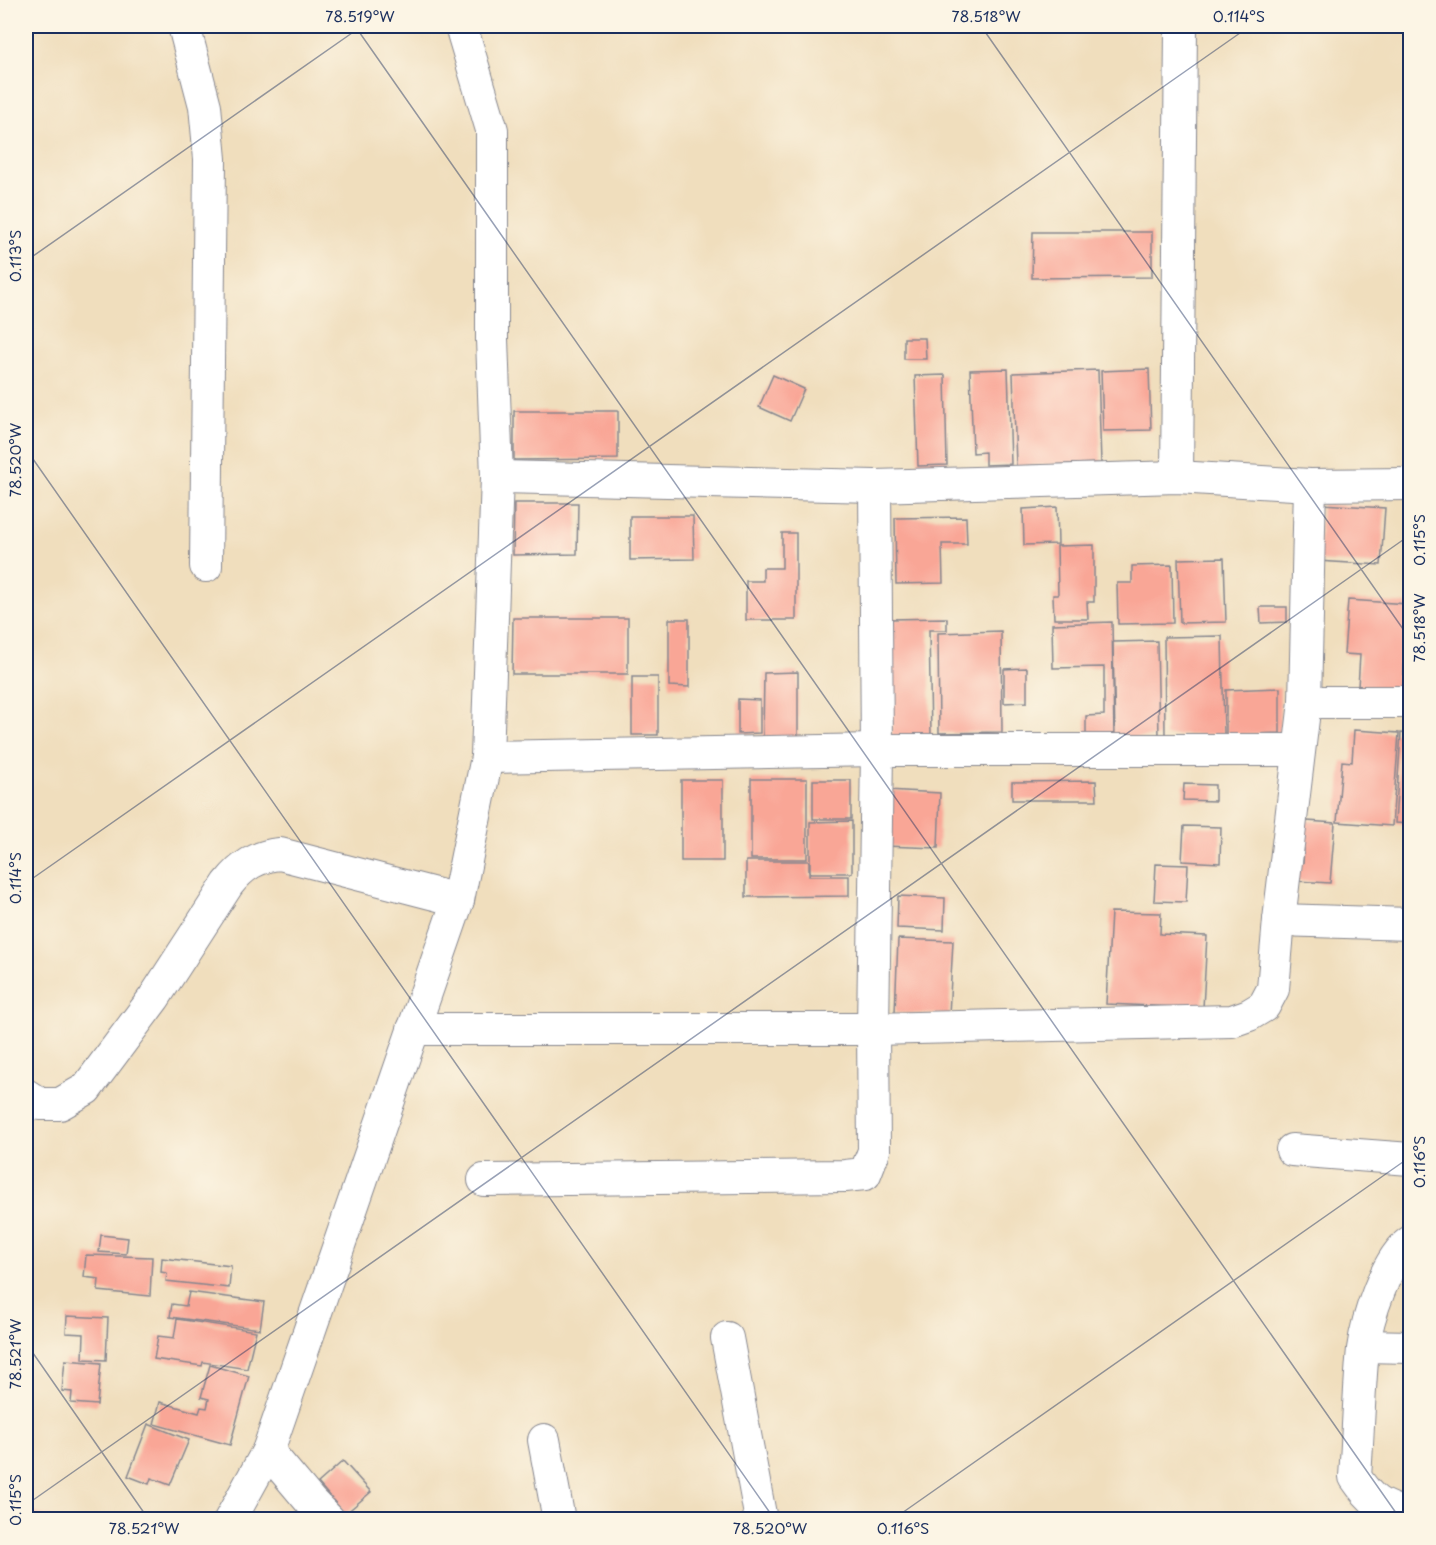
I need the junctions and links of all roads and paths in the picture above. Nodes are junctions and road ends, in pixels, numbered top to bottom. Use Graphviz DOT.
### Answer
graph roads {
  1 [pos="184,26"];
  2 [pos="461,26"];
  3 [pos="1181,26"];
  4 [pos="497,477"];
  5 [pos="1177,477"];
  6 [pos="1410,484"];
  7 [pos="1310,485"];
  8 [pos="875,486"];
  9 [pos="206,566"];
  10 [pos="1305,702"];
  11 [pos="1410,702"];
  12 [pos="877,750"];
  13 [pos="1298,750"];
  14 [pos="488,757"];
  15 [pos="458,900"];
  16 [pos="1279,920"];
  17 [pos="1410,924"];
  18 [pos="413,1029"];
  19 [pos="873,1029"];
  20 [pos="26,1095"];
  21 [pos="1292,1150"];
  22 [pos="1410,1159"];
  23 [pos="484,1180"];
  24 [pos="1410,1242"];
  25 [pos="727,1338"];
  26 [pos="1364,1346"];
  27 [pos="1410,1347"];
  28 [pos="544,1440"];
  29 [pos="268,1451"];
  30 [pos="1410,1516"];
  31 [pos="230,1520"];
  32 [pos="329,1520"];
  33 [pos="559,1520"];
  34 [pos="761,1520"];
  1 -- 9 [label="street"];
  2 -- 4 [label="street"];
  3 -- 5 [label="street"];
  4 -- 8 [label="street"];
  4 -- 14 [label="street"];
  5 -- 7 [label="street"];
  5 -- 8 [label="street"];
  6 -- 7 [label="street"];
  7 -- 10 [label="street"];
  8 -- 12 [label="street"];
  10 -- 11 [label="street"];
  10 -- 13 [label="street"];
  12 -- 13 [label="street"];
  12 -- 14 [label="street"];
  12 -- 19 [label="street"];
  13 -- 16 [label="street"];
  14 -- 15 [label="street"];
  15 -- 18 [label="street"];
  15 -- 20 [label="street"];
  16 -- 17 [label="street"];
  16 -- 19 [label="street"];
  18 -- 19 [label="street"];
  18 -- 29 [label="street"];
  19 -- 23 [label="street"];
  21 -- 22 [label="street"];
  24 -- 26 [label="street"];
  25 -- 34 [label="street"];
  26 -- 27 [label="street"];
  26 -- 30 [label="street"];
  28 -- 33 [label="street"];
  29 -- 31 [label="street"];
  29 -- 32 [label="street"];
}
